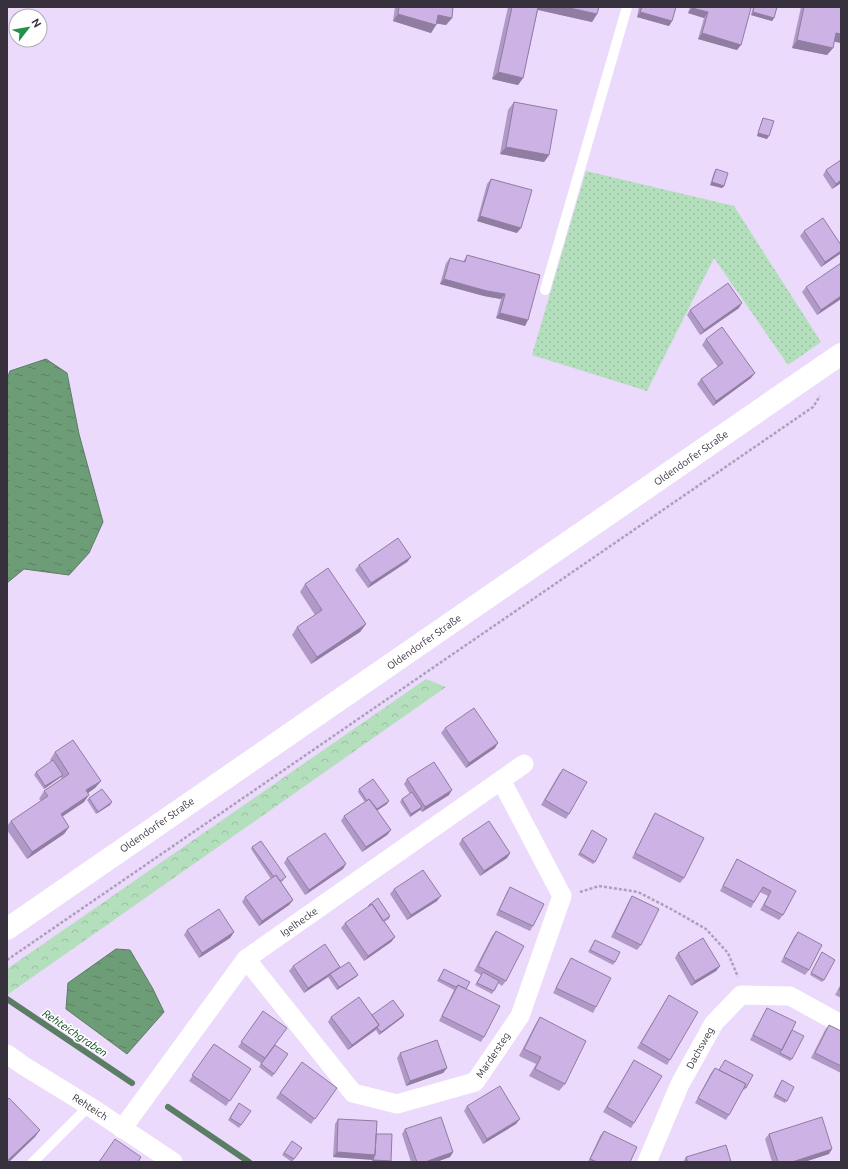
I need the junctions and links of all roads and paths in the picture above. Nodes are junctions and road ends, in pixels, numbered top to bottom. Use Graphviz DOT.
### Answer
graph roads {
  1 [pos="627,7"];
  2 [pos="545,290"];
  3 [pos="841,354"];
  4 [pos="821,395"];
  5 [pos="524,764"];
  6 [pos="501,780"];
  7 [pos="562,896"];
  8 [pos="7,929"];
  9 [pos="246,959"];
  10 [pos="7,960"];
  11 [pos="741,996"];
  12 [pos="841,1024"];
  13 [pos="7,1054"];
  14 [pos="89,1106"];
  15 [pos="122,1128"];
  16 [pos="33,1162"];
  17 [pos="173,1162"];
  18 [pos="647,1162"];
  1 -- 2 [label="lane"];
  3 -- 8 [label="main road, Oldendorfer Straße"];
  4 -- 10 [label="path"];
  5 -- 6 [label="street, Igelhecke"];
  6 -- 7 [label="street"];
  6 -- 9 [label="street, Igelhecke"];
  7 -- 9 [label="street, Mardersteg"];
  7 -- 11 [label="path"];
  9 -- 15 [label="street, Igelhecke"];
  11 -- 12 [label="street"];
  11 -- 18 [label="street, Dachsweg"];
  13 -- 14 [label="street, Rehteich"];
  14 -- 15 [label="street, Rehteich"];
  14 -- 16 [label="lane"];
  15 -- 17 [label="street, Rehteich"];
}
